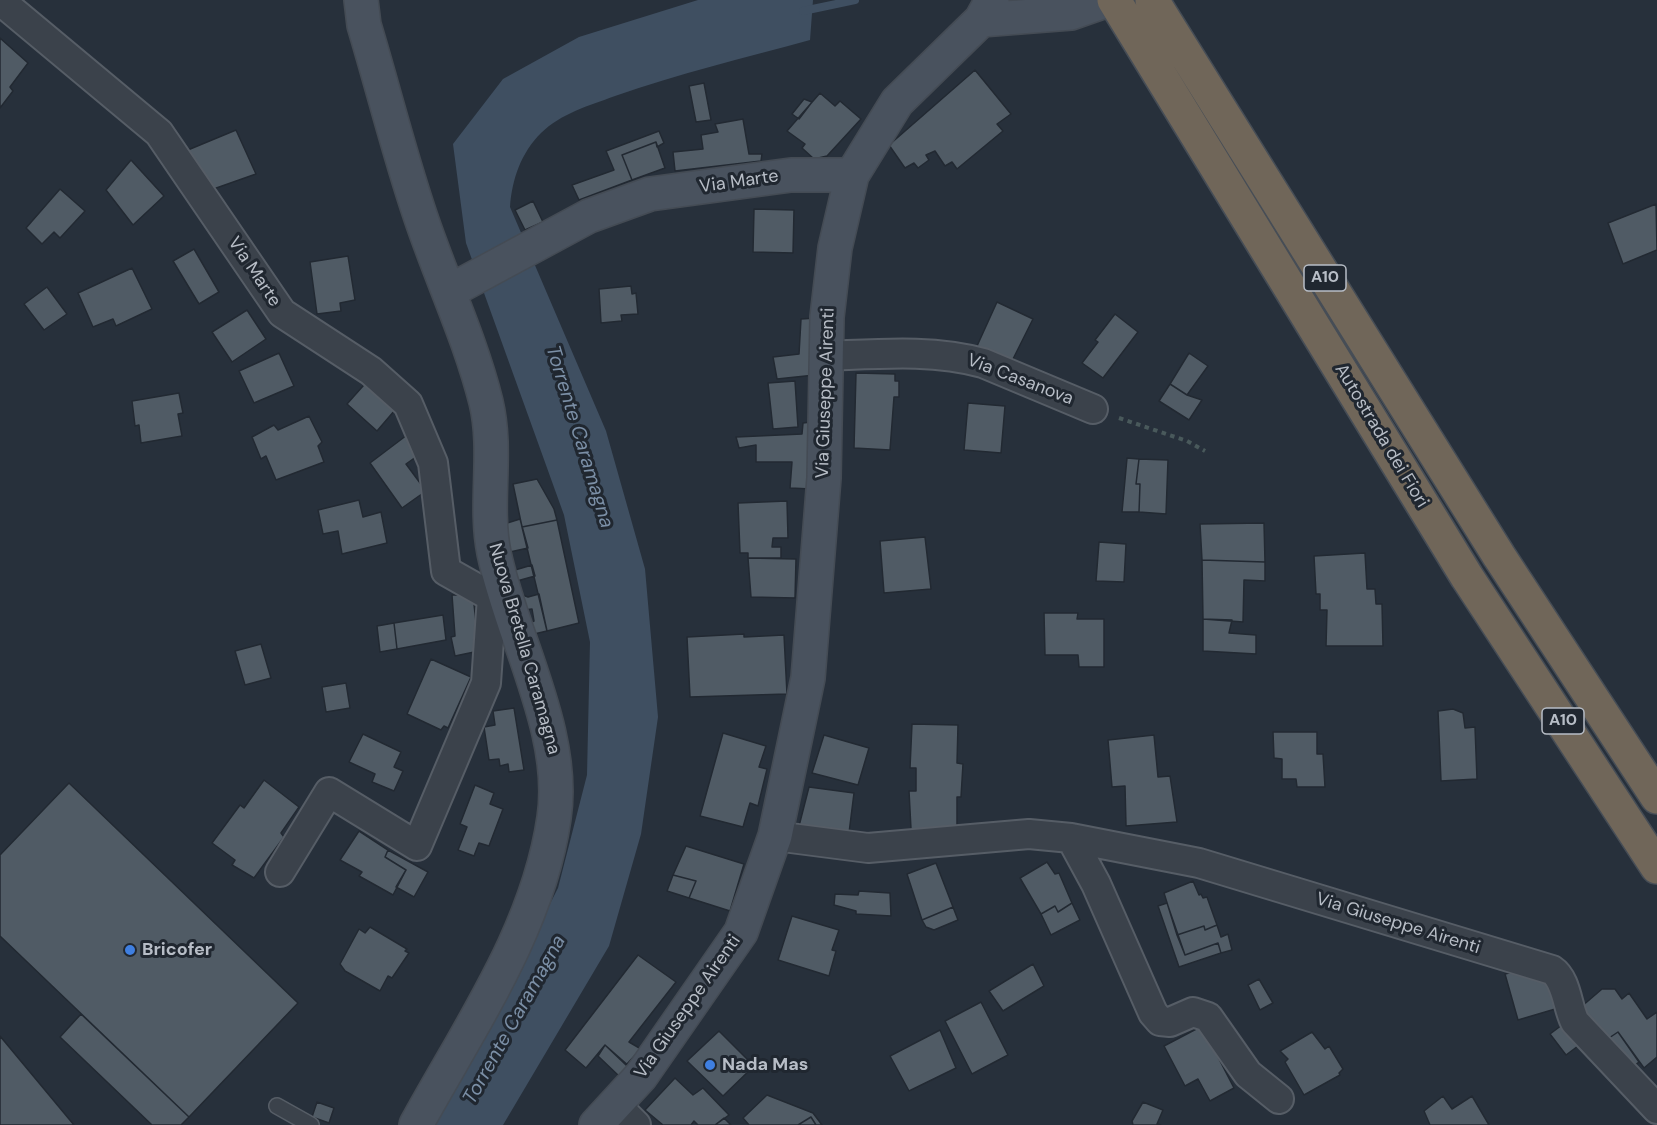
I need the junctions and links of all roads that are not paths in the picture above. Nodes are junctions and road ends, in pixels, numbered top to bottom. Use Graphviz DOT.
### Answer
graph roads {
  1 [pos="361,0"];
  2 [pos="1108,0"];
  3 [pos="1114,0"];
  4 [pos="1152,0"];
  5 [pos="3,3"];
  6 [pos="987,10"];
  7 [pos="852,175"];
  8 [pos="450,291"];
  9 [pos="827,356"];
  10 [pos="1093,409"];
  11 [pos="498,595"];
  12 [pos="1657,797"];
  13 [pos="775,836"];
  14 [pos="1071,838"];
  15 [pos="1657,867"];
  16 [pos="280,872"];
  17 [pos="1279,1099"];
  18 [pos="278,1106"];
  19 [pos="1657,1109"];
  20 [pos="616,1118"];
  21 [pos="310,1125"];
  22 [pos="416,1125"];
  1 -- 8 [label="main road"];
  2 -- 6 [label="main road"];
  3 -- 15 [label="highway, Autostrada dei Fiori / A10"];
  4 -- 12 [label="highway, Autostrada dei Fiori / A10"];
  5 -- 11 [label="street, Via Marte"];
  6 -- 7 [label="main road, Via Giuseppe Airenti"];
  7 -- 8 [label="main road, Via Marte"];
  7 -- 9 [label="main road, Via Giuseppe Airenti"];
  8 -- 11 [label="main road, Nuova Bretella Caramagna"];
  9 -- 10 [label="street, Via Casanova"];
  9 -- 13 [label="main road, Via Giuseppe Airenti"];
  11 -- 16 [label="street"];
  11 -- 22 [label="main road, Nuova Bretella Caramagna"];
  13 -- 14 [label="street, Via Giuseppe Airenti"];
  13 -- 20 [label="main road, Via Giuseppe Airenti"];
  14 -- 17 [label="street"];
  14 -- 19 [label="street, Via Giuseppe Airenti"];
  18 -- 21 [label="lane"];
}
